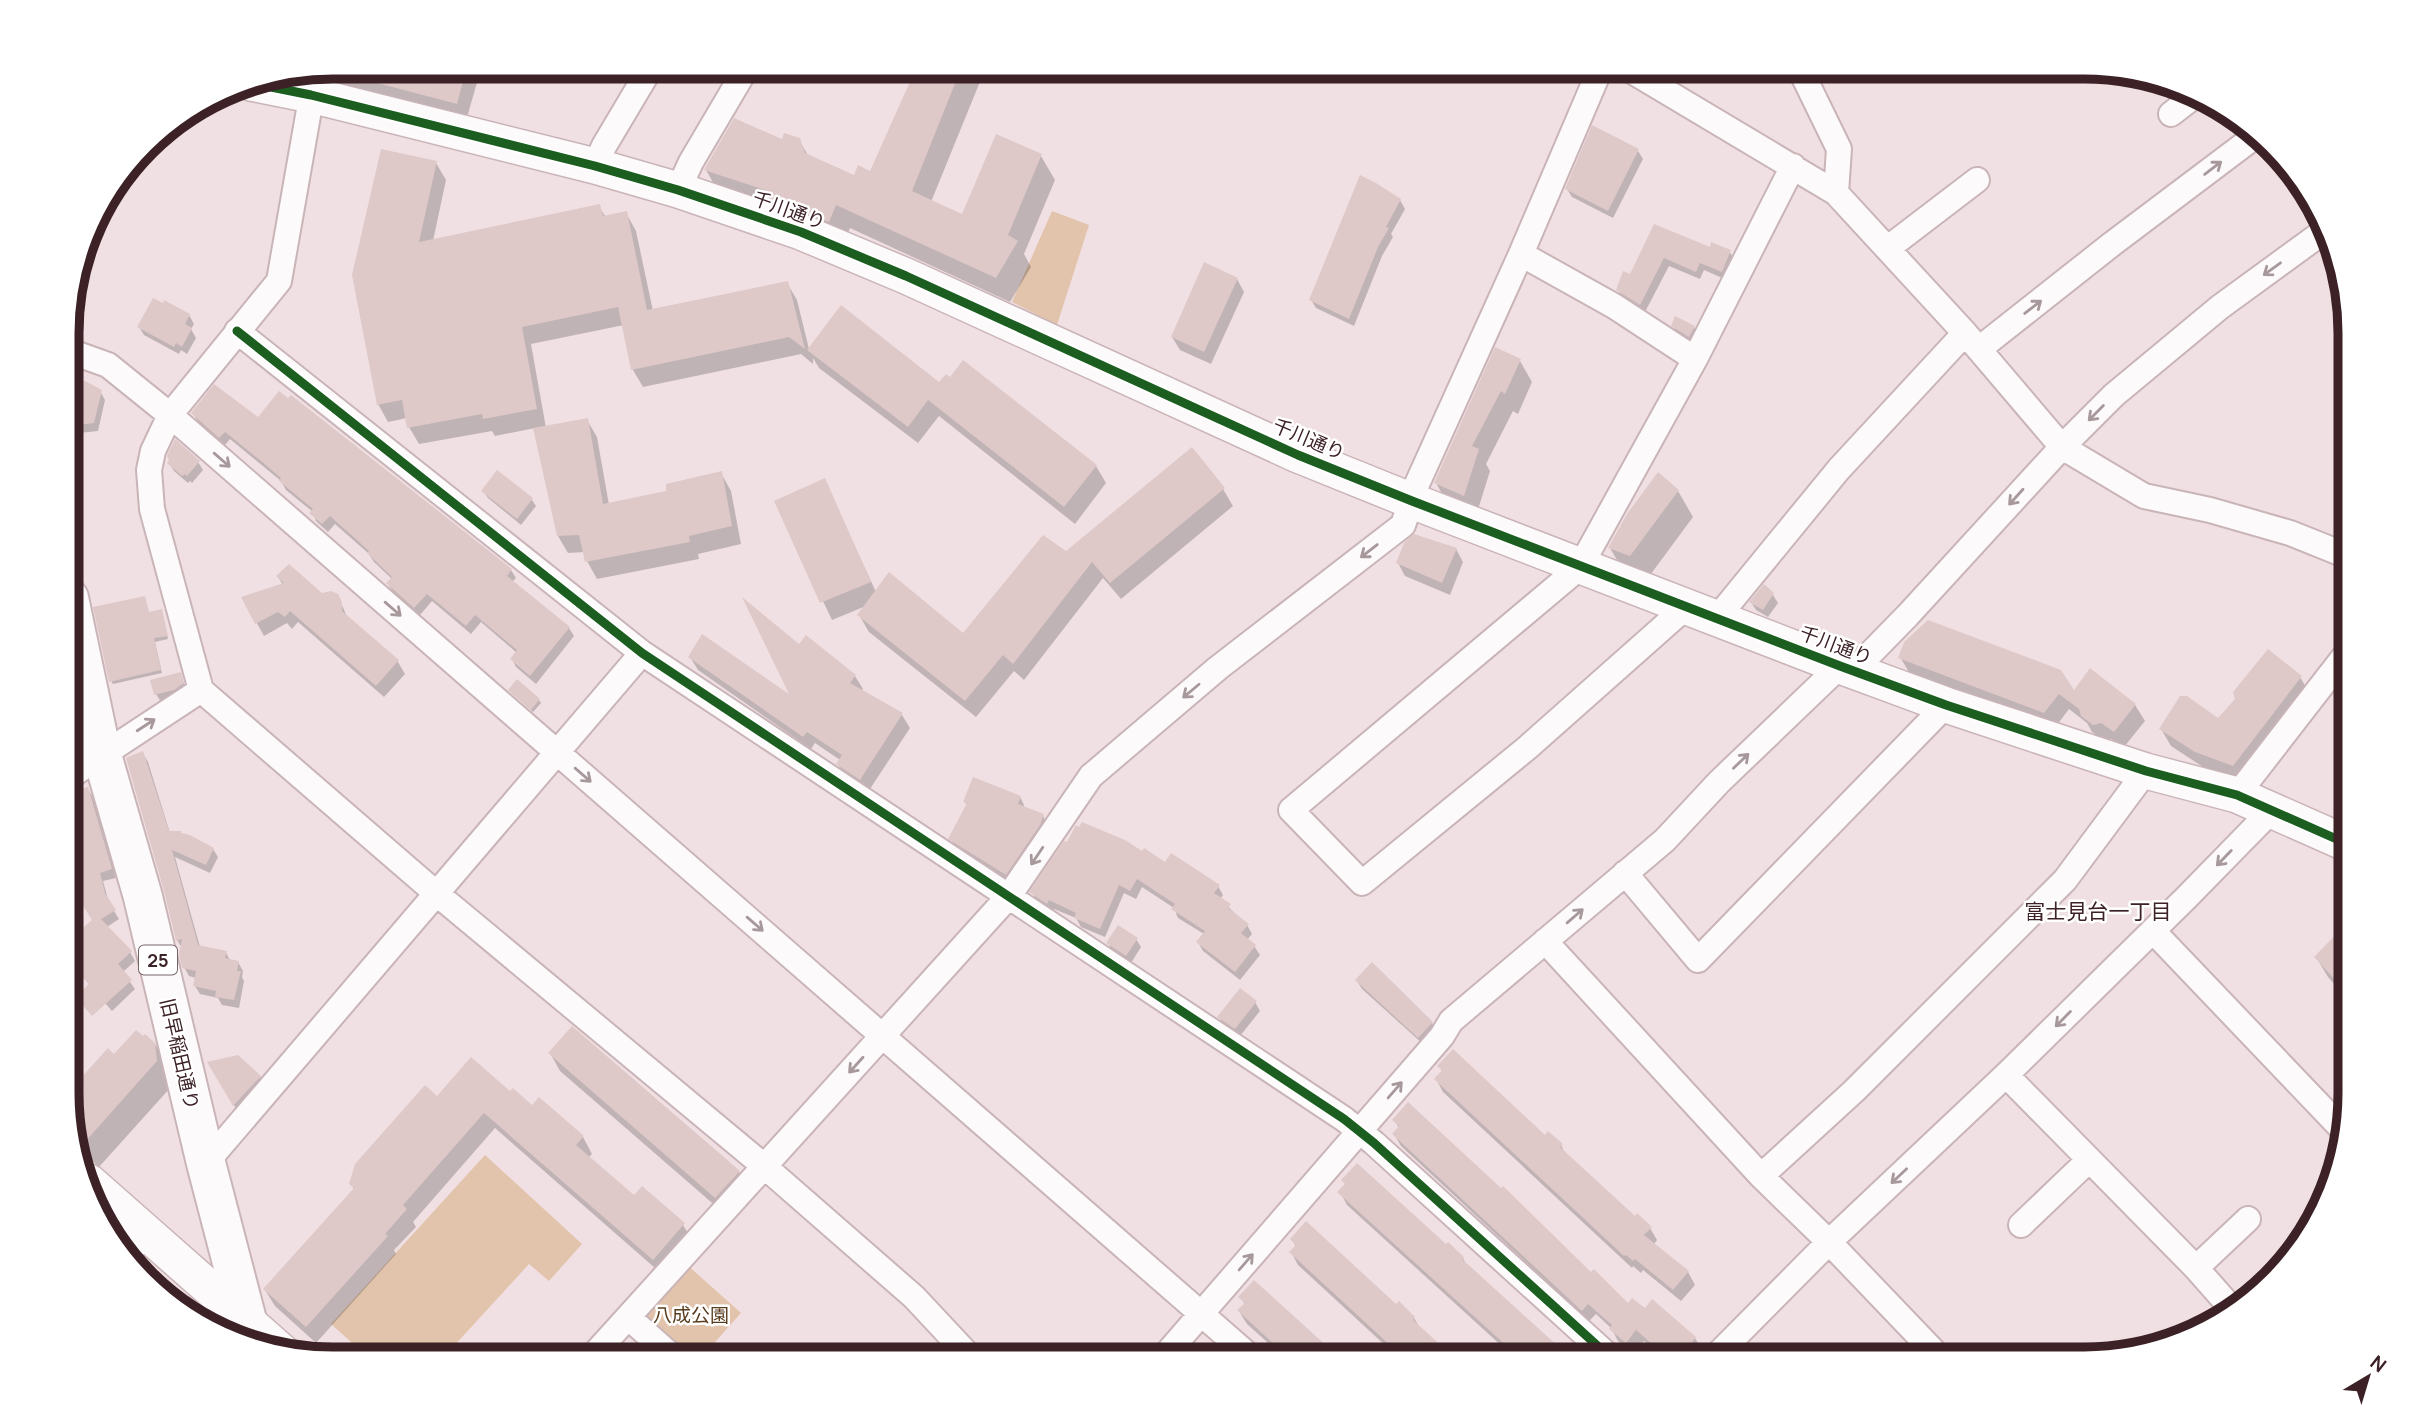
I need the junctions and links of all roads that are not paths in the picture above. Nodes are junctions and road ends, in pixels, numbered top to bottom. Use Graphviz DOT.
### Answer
graph roads {
  1 [pos="643,79"];
  2 [pos="739,79"];
  3 [pos="1595,79"];
  4 [pos="1649,79"];
  5 [pos="1805,79"];
  6 [pos="292,82"];
  7 [pos="314,82"];
  8 [pos="2188,101"];
  9 [pos="2171,114"];
  10 [pos="2249,140"];
  11 [pos="595,166"];
  12 [pos="1793,166"];
  13 [pos="1977,180"];
  14 [pos="678,190"];
  15 [pos="1836,193"];
  16 [pos="2319,235"];
  17 [pos="1888,248"];
  18 [pos="1521,254"];
  19 [pos="237,331"];
  20 [pos="1972,341"];
  21 [pos="79,355"];
  22 [pos="1695,359"];
  23 [pos="170,415"];
  24 [pos="2062,447"];
  25 [pos="1412,501"];
  26 [pos="2338,552"];
  27 [pos="1580,566"];
  28 [pos="1702,612"];
  29 [pos="79,645"];
  30 [pos="642,653"];
  31 [pos="2338,665"];
  32 [pos="1849,669"];
  33 [pos="201,690"];
  34 [pos="1946,705"];
  35 [pos="556,751"];
  36 [pos="102,755"];
  37 [pos="79,770"];
  38 [pos="2146,771"];
  39 [pos="2237,795"];
  40 [pos="2272,810"];
  41 [pos="2338,840"];
  42 [pos="1625,873"];
  43 [pos="437,894"];
  44 [pos="1009,896"];
  45 [pos="2153,931"];
  46 [pos="1545,941"];
  47 [pos="882,1035"];
  48 [pos="2006,1075"];
  49 [pos="2336,1123"];
  50 [pos="1359,1131"];
  51 [pos="2089,1160"];
  52 [pos="206,1163"];
  53 [pos="764,1166"];
  54 [pos="1761,1176"];
  55 [pos="101,1198"];
  56 [pos="2248,1219"];
  57 [pos="2021,1225"];
  58 [pos="1829,1242"];
  59 [pos="137,1244"];
  60 [pos="2196,1268"];
  61 [pos="2227,1303"];
  62 [pos="1201,1314"];
  63 [pos="628,1317"];
  64 [pos="250,1334"];
  65 [pos="252,1335"];
  66 [pos="601,1347"];
  67 [pos="662,1347"];
  68 [pos="961,1347"];
  69 [pos="1172,1347"];
  70 [pos="1239,1347"];
  71 [pos="1593,1347"];
  72 [pos="1725,1347"];
  73 [pos="1930,1347"];
  1 -- 11 [label="street"];
  2 -- 14 [label="street"];
  3 -- 18 [label="street"];
  4 -- 12 [label="street"];
  5 -- 15 [label="street"];
  6 -- 7 [label="main road, 千川通り"];
  7 -- 11 [label="main road, 千川通り"];
  7 -- 19 [label="street"];
  8 -- 9 [label="street"];
  20 -- 10 [label="street, one-way"];
  11 -- 14 [label="main road, 千川通り"];
  12 -- 15 [label="street"];
  12 -- 22 [label="street"];
  13 -- 17 [label="street"];
  14 -- 25 [label="main road, 千川通り"];
  15 -- 17 [label="street"];
  16 -- 24 [label="street, one-way"];
  17 -- 20 [label="street"];
  18 -- 22 [label="street"];
  18 -- 25 [label="street"];
  19 -- 23 [label="street"];
  19 -- 30 [label="street"];
  20 -- 24 [label="street"];
  20 -- 28 [label="street"];
  21 -- 23 [label="street"];
  22 -- 27 [label="street"];
  23 -- 33 [label="street"];
  23 -- 35 [label="street, one-way"];
  24 -- 26 [label="street"];
  24 -- 32 [label="street, one-way"];
  25 -- 27 [label="main road, 千川通り"];
  25 -- 44 [label="street, one-way"];
  27 -- 28 [label="main road, 千川通り"];
  27 -- 28 [label="street"];
  28 -- 32 [label="main road, 千川通り"];
  29 -- 36 [label="main road, 旧早稲田通り / 25"];
  30 -- 35 [label="street"];
  30 -- 44 [label="street"];
  31 -- 39 [label="street"];
  32 -- 34 [label="main road, 千川通り"];
  42 -- 32 [label="street, one-way"];
  36 -- 33 [label="street, one-way"];
  33 -- 43 [label="street"];
  34 -- 38 [label="main road, 千川通り"];
  34 -- 42 [label="street"];
  35 -- 43 [label="street"];
  35 -- 47 [label="street, one-way"];
  36 -- 37 [label="street"];
  36 -- 52 [label="main road, 旧早稲田通り / 25"];
  38 -- 39 [label="main road, 千川通り"];
  38 -- 54 [label="street"];
  39 -- 40 [label="main road, 千川通り"];
  40 -- 41 [label="main road, 千川通り"];
  40 -- 45 [label="street, one-way"];
  46 -- 42 [label="street, one-way"];
  43 -- 52 [label="street"];
  43 -- 53 [label="street"];
  44 -- 47 [label="street"];
  44 -- 50 [label="street"];
  45 -- 48 [label="street, one-way"];
  45 -- 49 [label="street"];
  50 -- 46 [label="street, one-way"];
  46 -- 54 [label="street"];
  47 -- 53 [label="street, one-way"];
  47 -- 62 [label="street"];
  48 -- 51 [label="street"];
  48 -- 58 [label="street, one-way"];
  62 -- 50 [label="street, one-way"];
  50 -- 71 [label="street"];
  51 -- 57 [label="street"];
  51 -- 60 [label="street"];
  52 -- 65 [label="main road, 旧早稲田通り / 25"];
  53 -- 63 [label="street"];
  53 -- 68 [label="street"];
  54 -- 58 [label="street"];
  55 -- 59 [label="main road"];
  56 -- 60 [label="street"];
  58 -- 72 [label="street"];
  58 -- 73 [label="street"];
  59 -- 64 [label="main road"];
  60 -- 61 [label="street"];
  62 -- 69 [label="street"];
  62 -- 70 [label="street"];
  63 -- 66 [label="street"];
  63 -- 67 [label="street"];
}
